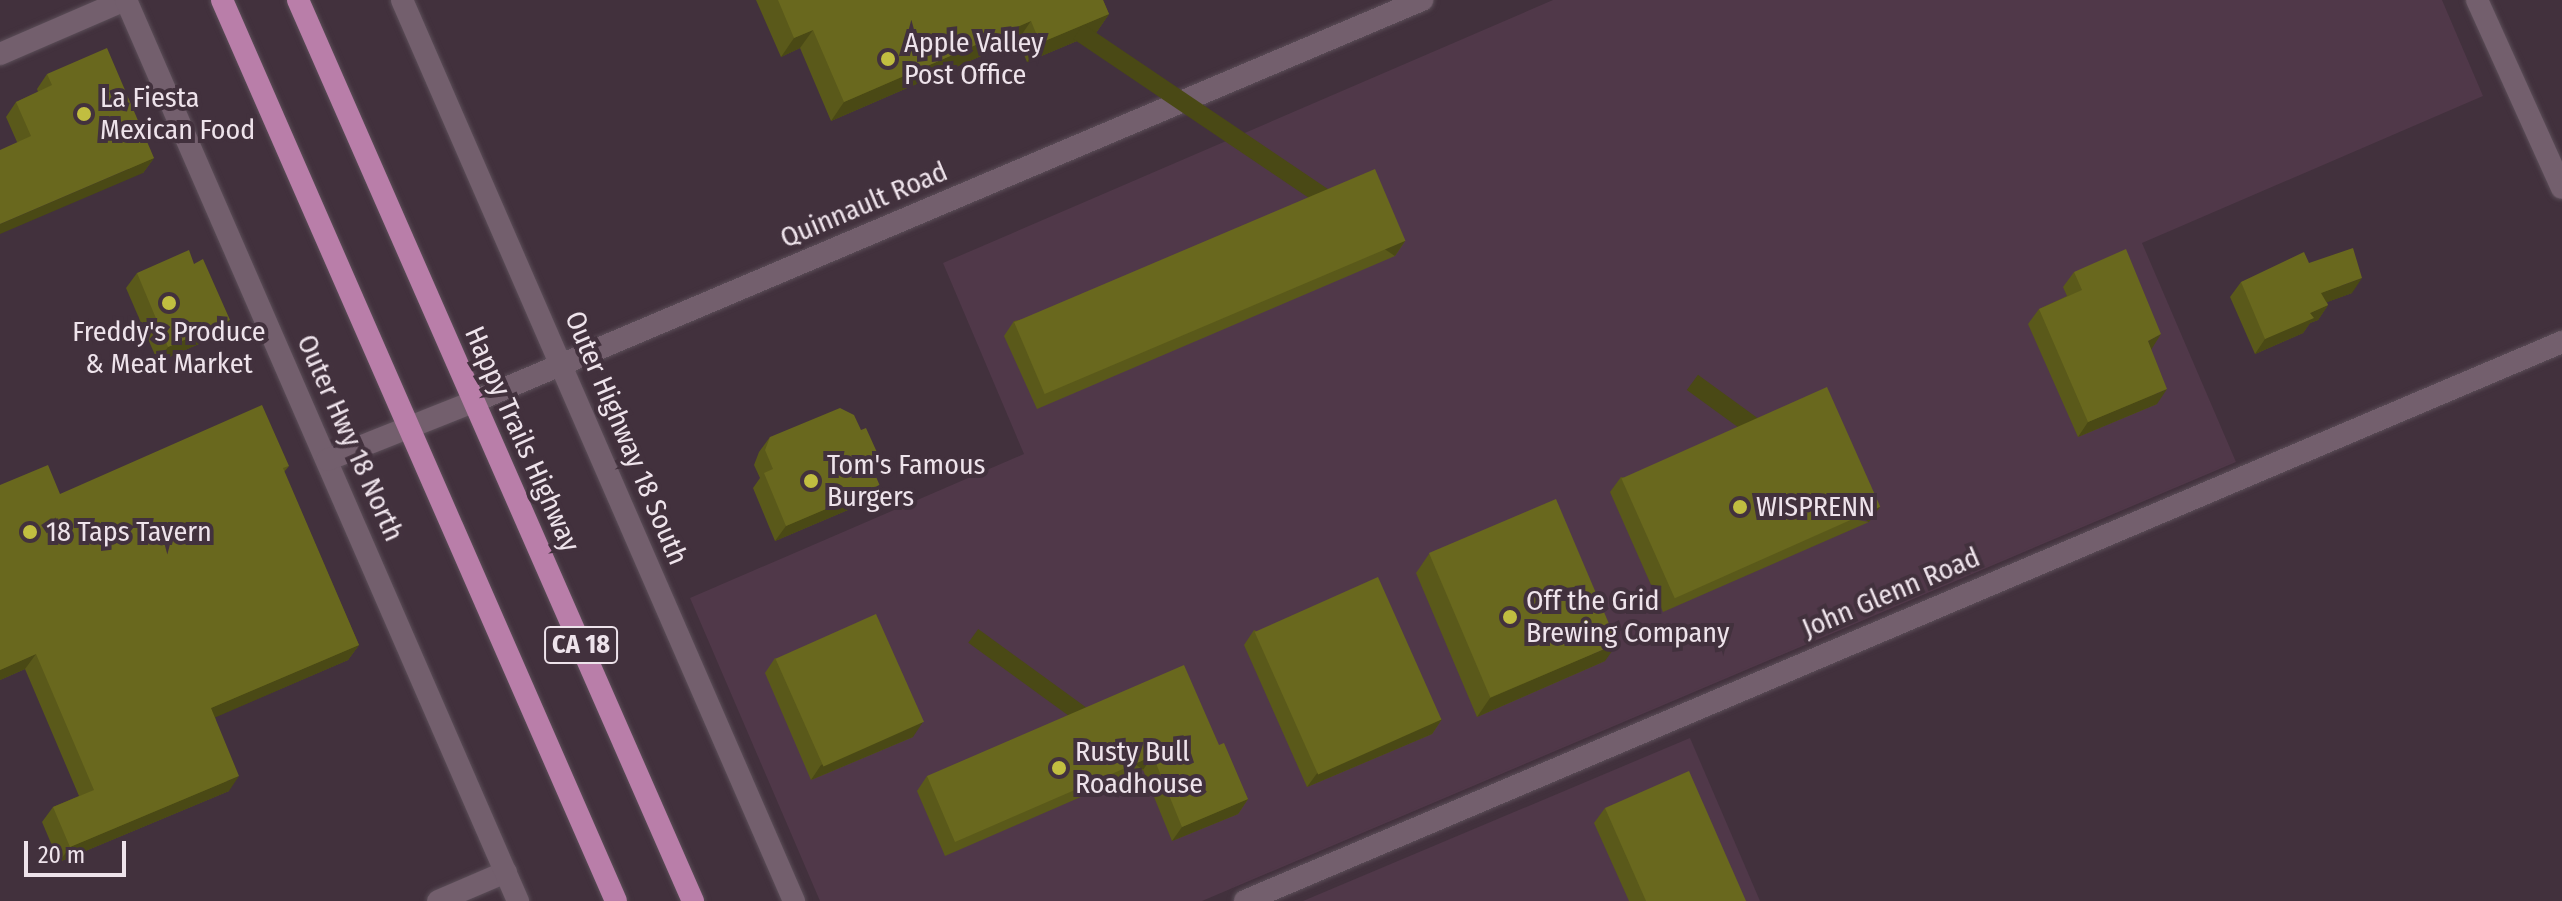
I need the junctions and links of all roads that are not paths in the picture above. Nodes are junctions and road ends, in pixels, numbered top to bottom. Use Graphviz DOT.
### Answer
graph roads {
  1 [pos="125,0"];
  2 [pos="222,0"];
  3 [pos="298,0"];
  4 [pos="402,0"];
  5 [pos="1422,0"];
  6 [pos="2477,0"];
  7 [pos="0,54"];
  8 [pos="2562,188"];
  9 [pos="2562,342"];
  10 [pos="561,364"];
  11 [pos="473,402"];
  12 [pos="410,427"];
  13 [pos="327,460"];
  14 [pos="506,872"];
  15 [pos="438,901"];
  16 [pos="518,901"];
  17 [pos="616,901"];
  18 [pos="693,901"];
  19 [pos="794,901"];
  20 [pos="1245,901"];
  1 -- 7 [label="street"];
  1 -- 13 [label="street, Outer Hwy 18 North"];
  2 -- 12 [label="main road, CA 18"];
  3 -- 11 [label="main road, Happy Trails Highway / CA 18"];
  4 -- 10 [label="street, Outer Highway 18 South"];
  5 -- 10 [label="street, Quinnault Road"];
  6 -- 8 [label="street"];
  9 -- 20 [label="street, John Glenn Road"];
  10 -- 11 [label="street, Quinnault Road"];
  10 -- 19 [label="street, Outer Highway 18 South"];
  11 -- 12 [label="street, Quinnault Road"];
  11 -- 18 [label="main road, Happy Trails Highway / CA 18"];
  12 -- 13 [label="street, Quinnault Road"];
  12 -- 17 [label="main road, CA 18"];
  13 -- 14 [label="street, Outer Hwy 18 North"];
  14 -- 15 [label="street"];
  14 -- 16 [label="street, Outer Hwy 18 North"];
}
